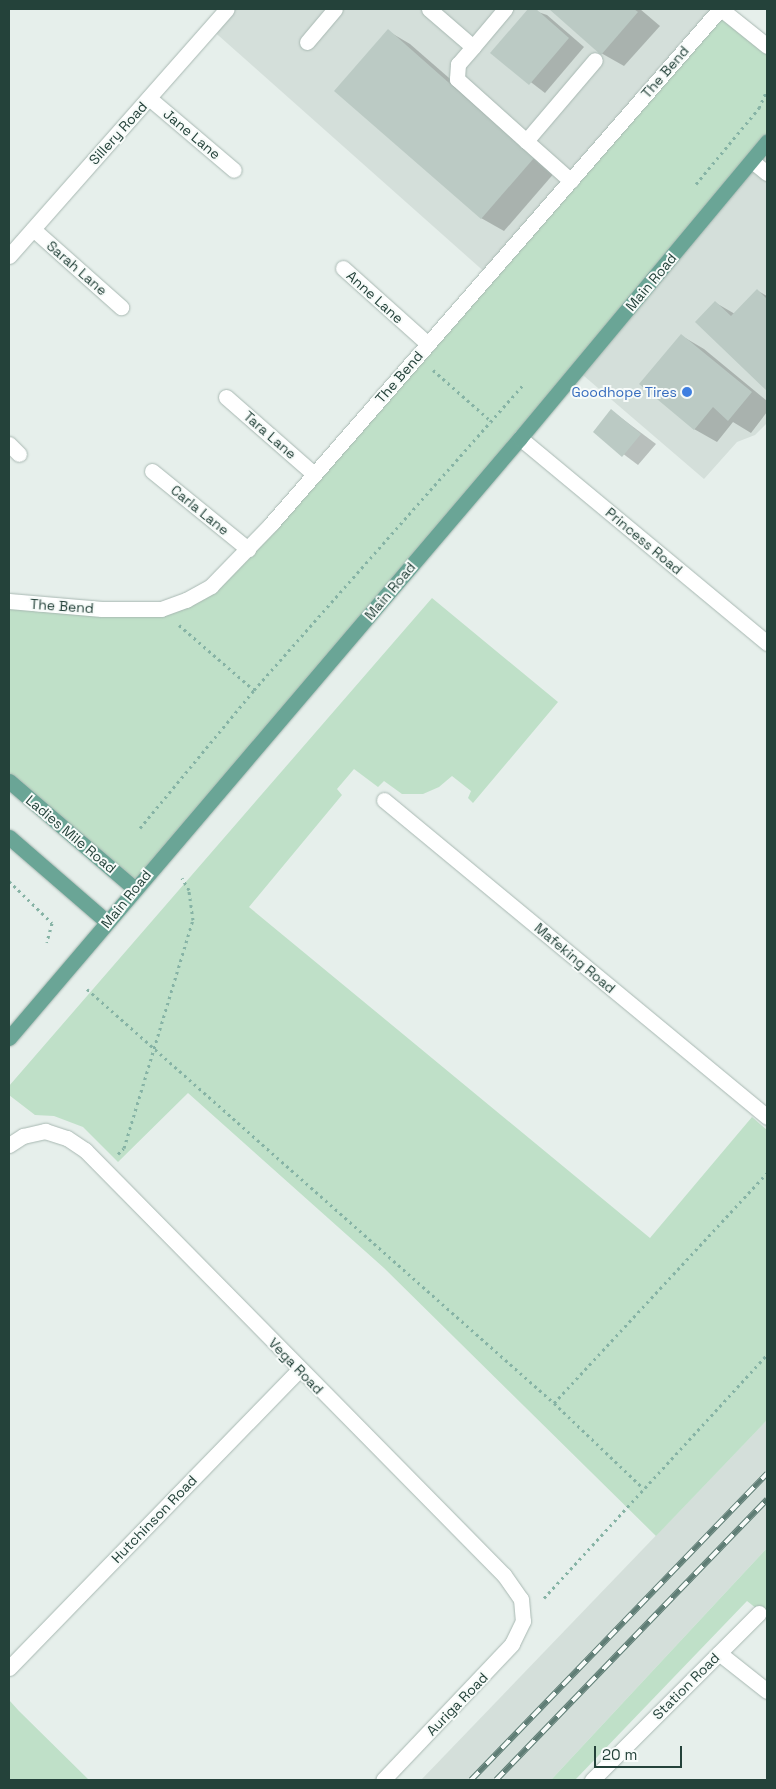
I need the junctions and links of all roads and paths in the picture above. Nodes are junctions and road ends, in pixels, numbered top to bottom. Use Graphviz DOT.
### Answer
graph roads {
  1 [pos="227,9"];
  2 [pos="334,9"];
  3 [pos="429,9"];
  4 [pos="505,9"];
  5 [pos="721,9"];
  6 [pos="307,42"];
  7 [pos="767,46"];
  8 [pos="473,47"];
  9 [pos="595,60"];
  10 [pos="766,92"];
  11 [pos="149,98"];
  12 [pos="526,141"];
  13 [pos="767,142"];
  14 [pos="752,161"];
  15 [pos="234,170"];
  16 [pos="767,173"];
  17 [pos="571,180"];
  18 [pos="696,184"];
  19 [pos="32,229"];
  20 [pos="9,256"];
  21 [pos="343,268"];
  22 [pos="121,307"];
  23 [pos="428,344"];
  24 [pos="418,356"];
  25 [pos="523,386"];
  26 [pos="226,397"];
  27 [pos="492,422"];
  28 [pos="520,438"];
  29 [pos="152,471"];
  30 [pos="314,474"];
  31 [pos="248,549"];
  32 [pos="9,601"];
  33 [pos="160,609"];
  34 [pos="767,643"];
  35 [pos="254,690"];
  36 [pos="9,781"];
  37 [pos="384,800"];
  38 [pos="140,828"];
  39 [pos="9,837"];
  40 [pos="182,878"];
  41 [pos="9,882"];
  42 [pos="134,888"];
  43 [pos="106,922"];
  44 [pos="47,942"];
  45 [pos="86,989"];
  46 [pos="9,1038"];
  47 [pos="153,1047"];
  48 [pos="767,1117"];
  49 [pos="9,1145"];
  50 [pos="104,1168"];
  51 [pos="767,1173"];
  52 [pos="767,1355"];
  53 [pos="299,1370"];
  54 [pos="554,1403"];
  55 [pos="644,1489"];
  56 [pos="759,1613"];
  57 [pos="523,1621"];
  58 [pos="719,1653"];
  59 [pos="9,1668"];
  60 [pos="767,1691"];
  61 [pos="383,1780"];
  62 [pos="592,1780"];
  1 -- 11 [label="street, Sillery Road"];
  2 -- 6 [label="street"];
  3 -- 8 [label="street"];
  4 -- 8 [label="street"];
  5 -- 7 [label="street"];
  5 -- 17 [label="street, The Bend"];
  8 -- 12 [label="street"];
  9 -- 12 [label="street"];
  10 -- 18 [label="path"];
  11 -- 15 [label="street, Jane Lane"];
  11 -- 19 [label="street, Sillery Road"];
  12 -- 17 [label="street"];
  13 -- 14 [label="main road, Main Road"];
  14 -- 16 [label="street"];
  14 -- 28 [label="main road, Main Road"];
  17 -- 23 [label="street, The Bend"];
  19 -- 20 [label="street, Sillery Road"];
  19 -- 22 [label="street, Sarah Lane"];
  21 -- 23 [label="street, Anne Lane"];
  23 -- 24 [label="street, The Bend"];
  24 -- 27 [label="path"];
  24 -- 30 [label="street, The Bend"];
  25 -- 27 [label="path"];
  26 -- 30 [label="street, Tara Lane"];
  27 -- 35 [label="path"];
  28 -- 34 [label="street, Princess Road"];
  28 -- 42 [label="main road, Main Road"];
  29 -- 31 [label="street, Carla Lane"];
  30 -- 31 [label="street, The Bend"];
  31 -- 33 [label="street, The Bend"];
  32 -- 33 [label="street, The Bend"];
  33 -- 35 [label="path"];
  35 -- 38 [label="path"];
  36 -- 42 [label="main road, Ladies Mile Road"];
  37 -- 48 [label="street, Mafeking Road"];
  39 -- 43 [label="main road"];
  40 -- 47 [label="path"];
  41 -- 44 [label="path"];
  42 -- 43 [label="main road, Main Road"];
  43 -- 46 [label="main road, Main Road"];
  45 -- 47 [label="path"];
  47 -- 50 [label="path"];
  47 -- 54 [label="path"];
  49 -- 50 [label="street, Vega Road"];
  50 -- 53 [label="street, Vega Road"];
  51 -- 54 [label="path"];
  52 -- 55 [label="path"];
  53 -- 57 [label="street, Vega Road"];
  53 -- 59 [label="street, Hutchinson Road"];
  54 -- 55 [label="path"];
  55 -- 57 [label="path"];
  56 -- 58 [label="street, Station Road"];
  57 -- 61 [label="street, Auriga Road"];
  58 -- 60 [label="street"];
  58 -- 62 [label="street, Station Road"];
}
